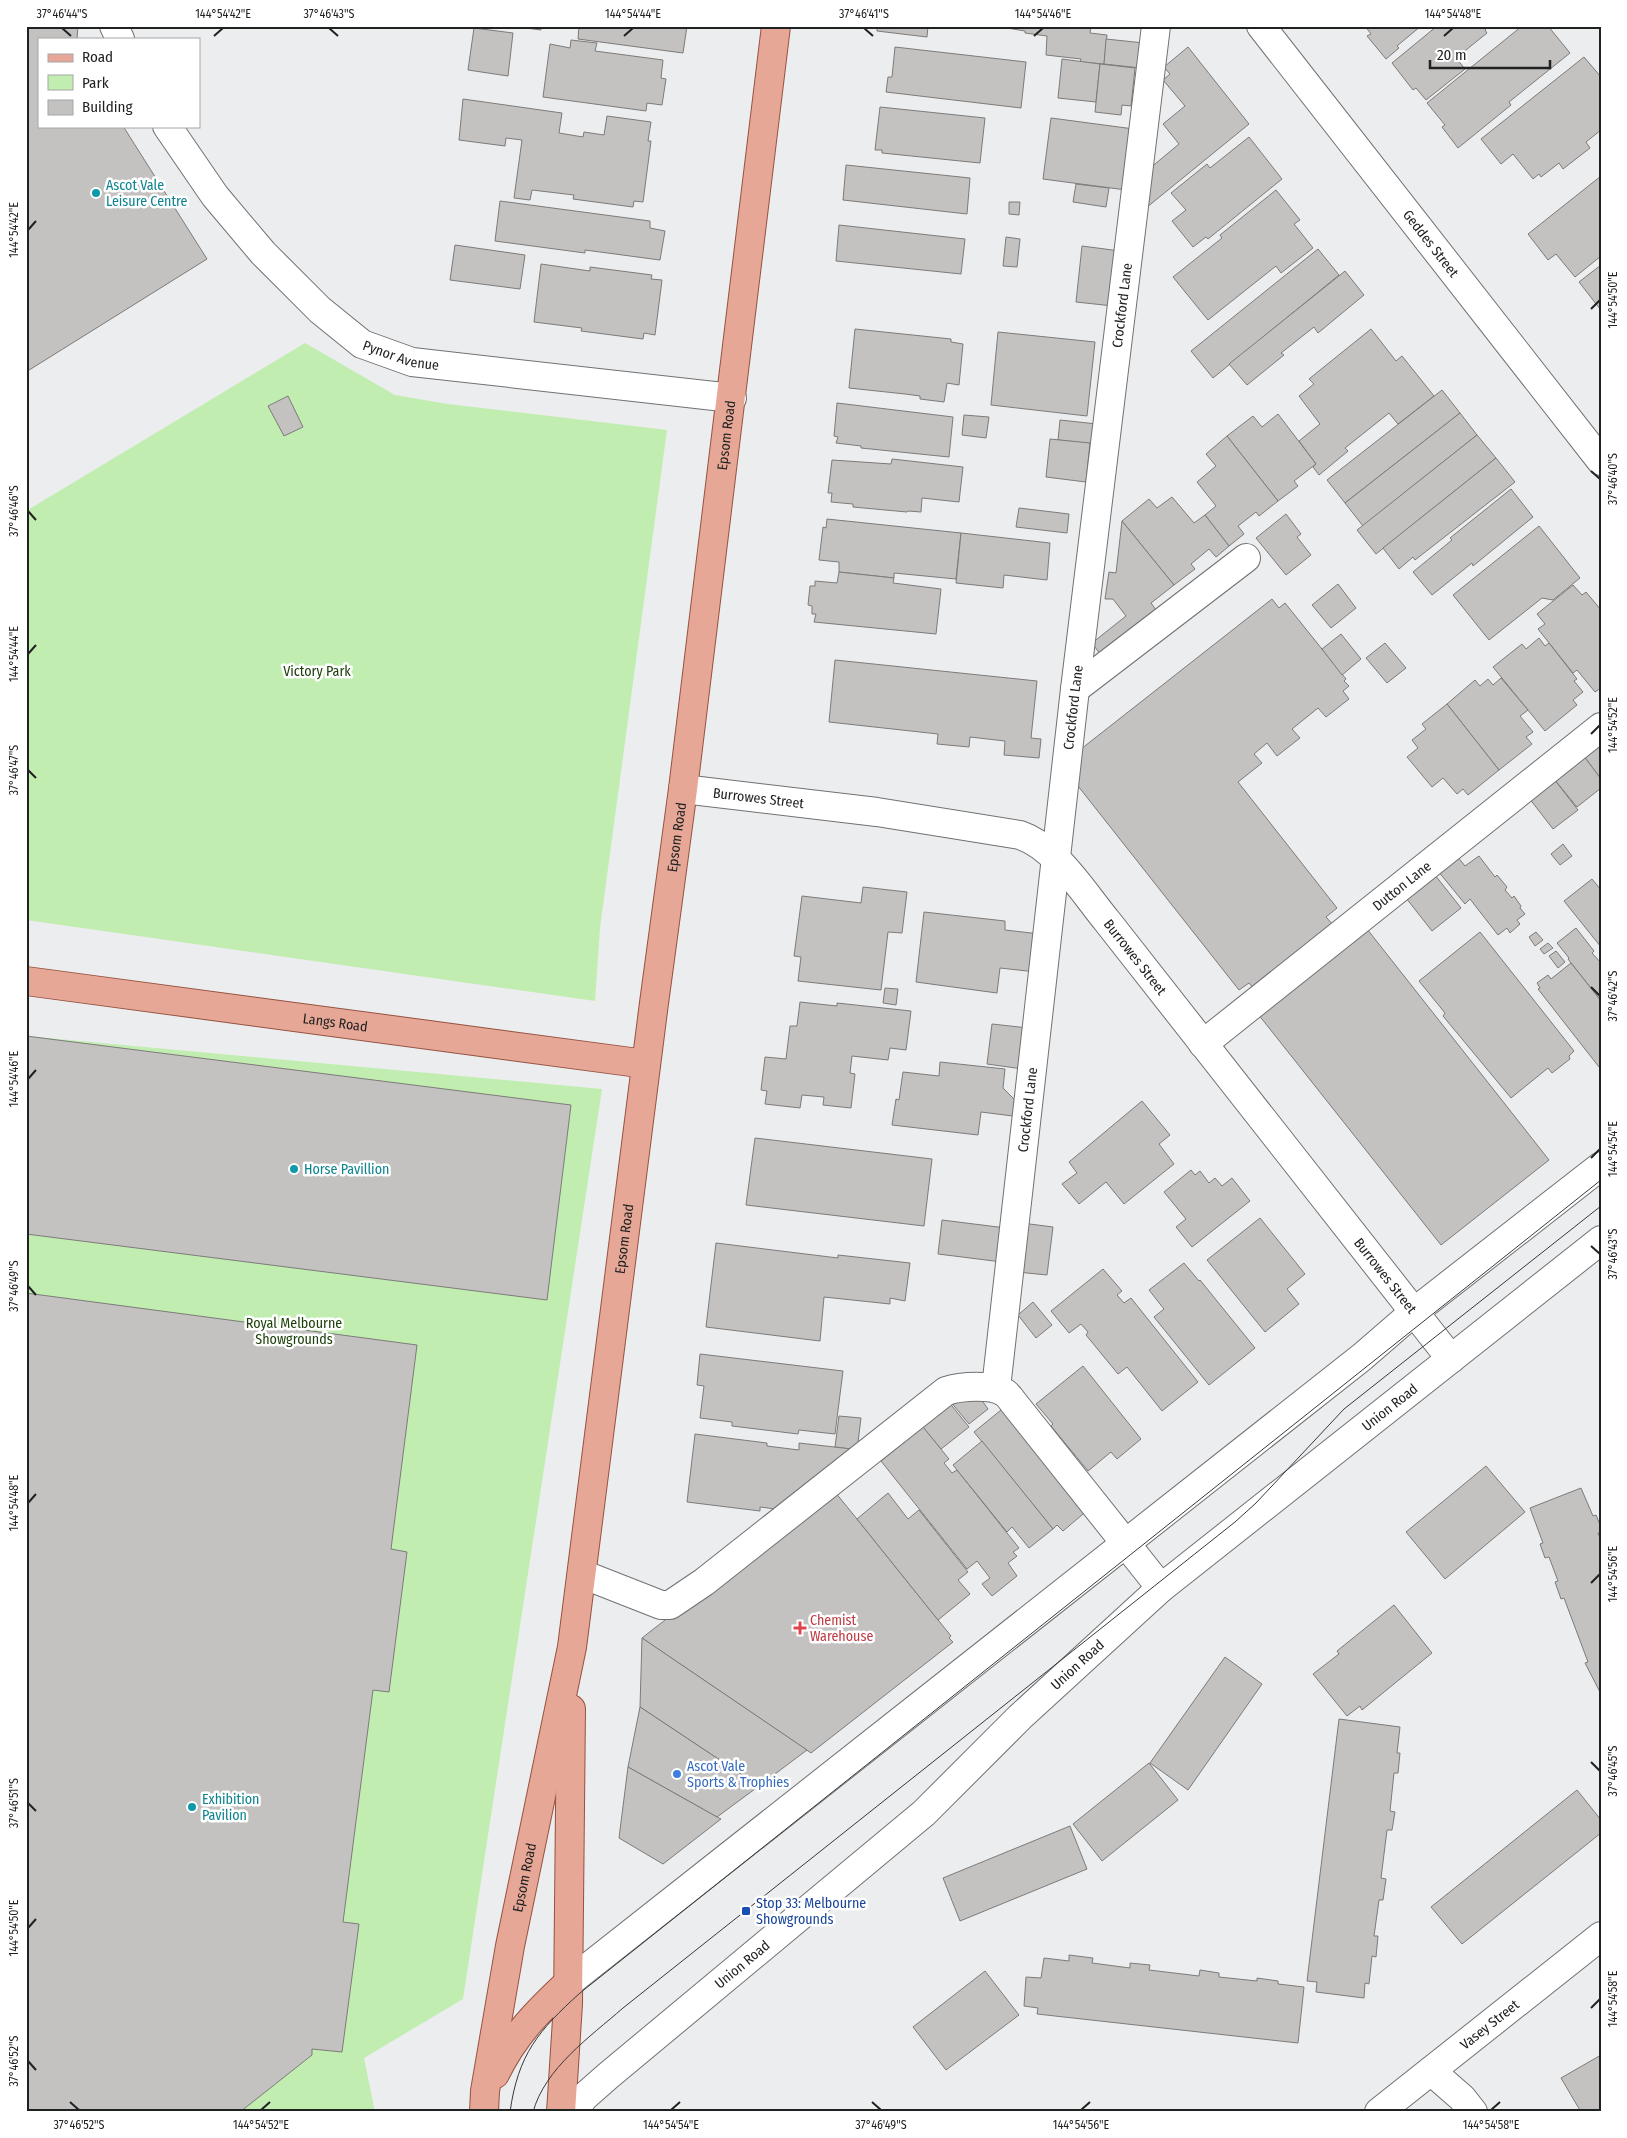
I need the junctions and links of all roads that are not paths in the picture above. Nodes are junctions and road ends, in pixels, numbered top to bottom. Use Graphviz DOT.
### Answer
graph roads {
  1 [pos="114,26"];
  2 [pos="776,26"];
  3 [pos="1156,26"];
  4 [pos="1261,26"];
  5 [pos="120,38"];
  6 [pos="168,128"];
  7 [pos="732,398"];
  8 [pos="1601,461"];
  9 [pos="1246,558"];
  10 [pos="1075,689"];
  11 [pos="1601,727"];
  12 [pos="683,789"];
  13 [pos="1056,859"];
  14 [pos="26,981"];
  15 [pos="1203,1044"];
  16 [pos="646,1064"];
  17 [pos="1601,1166"];
  18 [pos="1601,1240"];
  19 [pos="1414,1312"];
  20 [pos="1451,1359"];
  21 [pos="996,1388"];
  22 [pos="1126,1543"];
  23 [pos="582,1574"];
  24 [pos="1161,1588"];
  25 [pos="572,1647"];
  26 [pos="1601,1936"];
  27 [pos="568,1982"];
  28 [pos="1431,2072"];
  29 [pos="484,2110"];
  30 [pos="561,2112"];
  31 [pos="573,2112"];
  32 [pos="1379,2112"];
  33 [pos="1473,2112"];
  1 -- 5 [label="street"];
  2 -- 7 [label="main road, Epsom Road"];
  3 -- 10 [label="street, Crockford Lane"];
  4 -- 8 [label="street, Geddes Street"];
  6 -- 7 [label="street, Pynor Avenue"];
  7 -- 12 [label="main road, Epsom Road"];
  9 -- 10 [label="street"];
  10 -- 13 [label="street, Crockford Lane"];
  11 -- 15 [label="street, Dutton Lane"];
  12 -- 13 [label="street, Burrowes Street"];
  12 -- 16 [label="main road, Epsom Road"];
  13 -- 15 [label="street, Burrowes Street"];
  13 -- 21 [label="street, Crockford Lane"];
  14 -- 16 [label="main road, Langs Road"];
  15 -- 19 [label="street, Burrowes Street"];
  16 -- 23 [label="main road, Epsom Road"];
  17 -- 19 [label="street"];
  18 -- 20 [label="street, Union Road"];
  19 -- 20 [label="street, Burrowes Street"];
  19 -- 22 [label="street"];
  20 -- 24 [label="street, Union Road"];
  21 -- 22 [label="street"];
  21 -- 23 [label="street"];
  22 -- 24 [label="street"];
  22 -- 27 [label="street"];
  23 -- 25 [label="main road, Epsom Road"];
  24 -- 31 [label="street, Union Road"];
  25 -- 27 [label="main road, Epsom Road"];
  25 -- 29 [label="main road, Epsom Road"];
  26 -- 28 [label="street, Vasey Street"];
  27 -- 29 [label="main road"];
  27 -- 30 [label="main road, Epsom Road"];
  28 -- 32 [label="street, Vasey Street"];
  28 -- 33 [label="street"];
}
